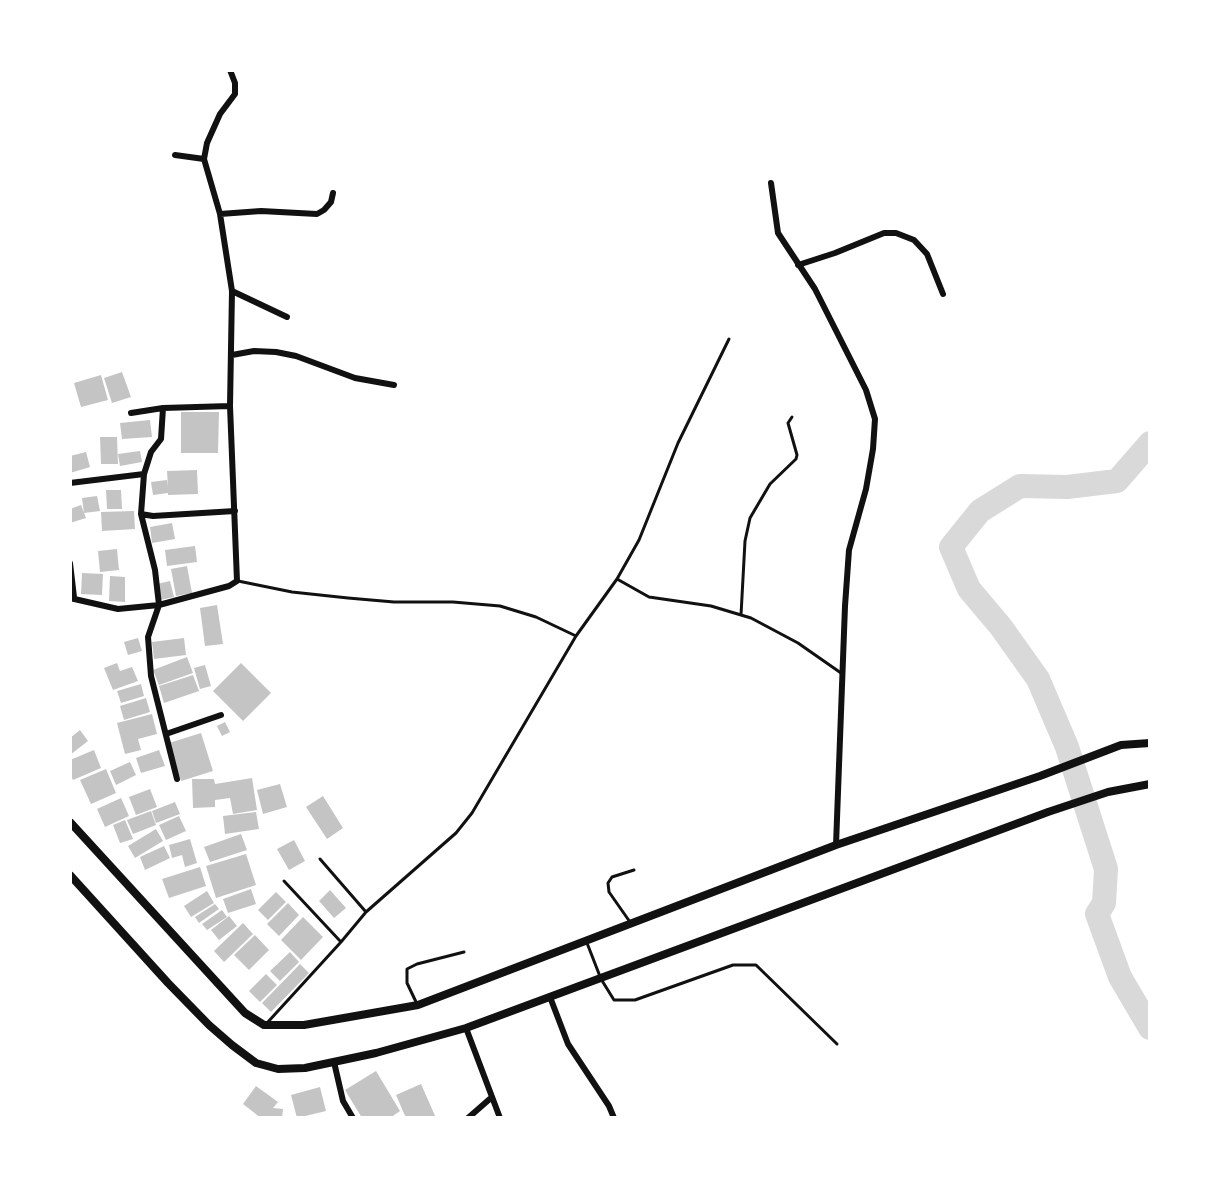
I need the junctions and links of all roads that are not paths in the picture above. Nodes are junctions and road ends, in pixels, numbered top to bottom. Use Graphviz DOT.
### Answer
graph roads {
  1 [pos="230,70"];
  2 [pos="175,155"];
  3 [pos="204,159"];
  4 [pos="771,183"];
  5 [pos="333,193"];
  6 [pos="220,214"];
  7 [pos="798,265"];
  8 [pos="232,291"];
  9 [pos="943,294"];
  10 [pos="287,317"];
  11 [pos="729,339"];
  12 [pos="232,355"];
  13 [pos="394,385"];
  14 [pos="230,406"];
  15 [pos="163,408"];
  16 [pos="131,413"];
  17 [pos="792,417"];
  18 [pos="144,474"];
  19 [pos="70,483"];
  20 [pos="235,511"];
  21 [pos="141,514"];
  22 [pos="70,563"];
  23 [pos="617,579"];
  24 [pos="237,581"];
  25 [pos="72,597"];
  26 [pos="159,605"];
  27 [pos="741,615"];
  28 [pos="576,636"];
  29 [pos="843,674"];
  30 [pos="221,715"];
  31 [pos="166,734"];
  32 [pos="1149,743"];
  33 [pos="177,779"];
  34 [pos="1149,784"];
  35 [pos="70,822"];
  36 [pos="836,845"];
  37 [pos="320,859"];
  38 [pos="634,870"];
  39 [pos="70,875"];
  40 [pos="284,881"];
  41 [pos="366,912"];
  42 [pos="631,923"];
  43 [pos="586,940"];
  44 [pos="341,942"];
  45 [pos="464,952"];
  46 [pos="601,979"];
  47 [pos="550,997"];
  48 [pos="417,1005"];
  49 [pos="264,1025"];
  50 [pos="466,1028"];
  51 [pos="837,1044"];
  52 [pos="333,1062"];
  53 [pos="492,1097"];
  54 [pos="353,1118"];
  55 [pos="468,1118"];
  56 [pos="500,1118"];
  57 [pos="614,1118"];
  1 -- 3 [label="street"];
  2 -- 3 [label="street"];
  3 -- 6 [label="street"];
  4 -- 7 [label="street"];
  5 -- 6 [label="street"];
  6 -- 8 [label="street"];
  7 -- 9 [label="street"];
  7 -- 29 [label="street"];
  8 -- 10 [label="street"];
  8 -- 12 [label="street"];
  11 -- 23 [label="lane"];
  12 -- 13 [label="street"];
  12 -- 14 [label="street"];
  14 -- 15 [label="street"];
  14 -- 20 [label="street"];
  15 -- 16 [label="street"];
  15 -- 18 [label="street"];
  17 -- 27 [label="lane"];
  18 -- 19 [label="street"];
  18 -- 21 [label="street"];
  20 -- 21 [label="street"];
  20 -- 24 [label="street"];
  21 -- 26 [label="street"];
  22 -- 25 [label="street"];
  23 -- 27 [label="lane"];
  23 -- 28 [label="lane"];
  24 -- 26 [label="street"];
  24 -- 28 [label="lane"];
  25 -- 26 [label="street"];
  26 -- 31 [label="street"];
  27 -- 29 [label="lane"];
  28 -- 41 [label="lane"];
  29 -- 36 [label="street"];
  30 -- 31 [label="street"];
  31 -- 33 [label="street"];
  32 -- 36 [label="main road"];
  34 -- 46 [label="main road"];
  35 -- 49 [label="main road"];
  36 -- 42 [label="main road"];
  37 -- 41 [label="lane"];
  38 -- 42 [label="lane"];
  39 -- 52 [label="main road"];
  40 -- 44 [label="lane"];
  41 -- 44 [label="lane"];
  42 -- 43 [label="main road"];
  43 -- 46 [label="lane"];
  43 -- 48 [label="main road"];
  44 -- 49 [label="lane"];
  45 -- 48 [label="lane"];
  46 -- 47 [label="main road"];
  46 -- 51 [label="lane"];
  47 -- 50 [label="main road"];
  47 -- 57 [label="street"];
  48 -- 49 [label="main road"];
  50 -- 52 [label="main road"];
  50 -- 53 [label="street"];
  52 -- 54 [label="street"];
  53 -- 55 [label="street"];
  53 -- 56 [label="street"];
}
